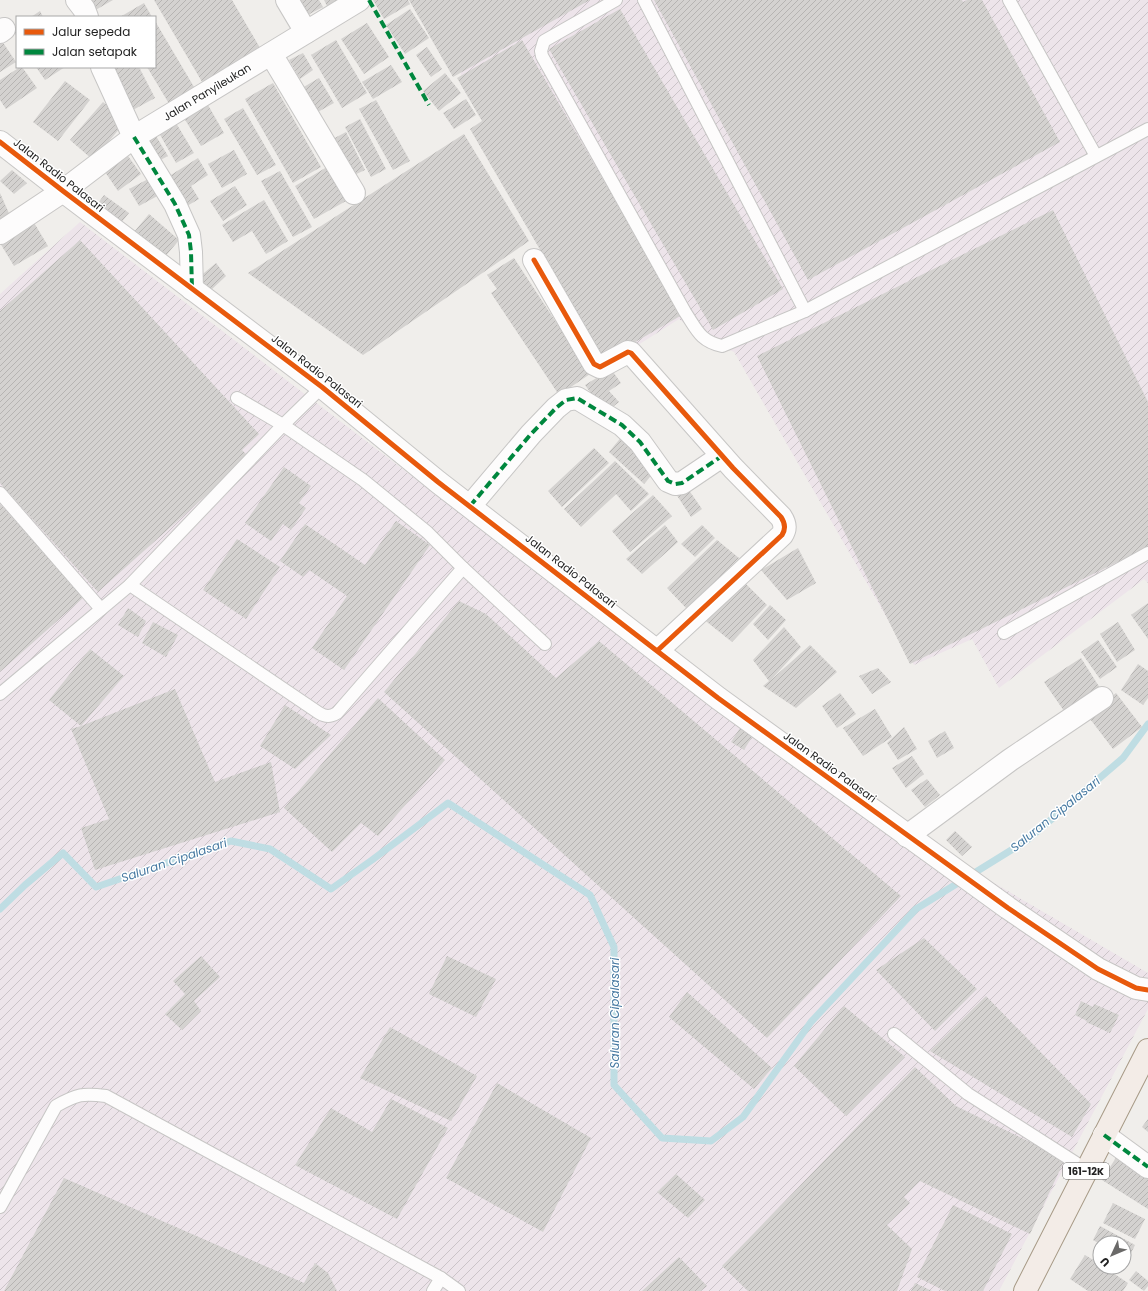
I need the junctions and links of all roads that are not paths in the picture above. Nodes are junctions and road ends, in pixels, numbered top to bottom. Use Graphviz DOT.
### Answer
graph roads {
  1 [pos="77,0"];
  2 [pos="287,0"];
  3 [pos="616,0"];
  4 [pos="644,0"];
  5 [pos="1009,0"];
  6 [pos="358,1"];
  7 [pos="87,16"];
  8 [pos="306,32"];
  9 [pos="271,54"];
  10 [pos="102,68"];
  11 [pos="1148,129"];
  12 [pos="134,137"];
  13 [pos="1,145"];
  14 [pos="1096,156"];
  15 [pos="63,191"];
  16 [pos="354,193"];
  17 [pos="0,233"];
  18 [pos="534,260"];
  19 [pos="192,289"];
  20 [pos="805,311"];
  21 [pos="322,387"];
  22 [pos="237,398"];
  23 [pos="283,425"];
  24 [pos="722,456"];
  25 [pos="0,493"];
  26 [pos="470,506"];
  27 [pos="1148,553"];
  28 [pos="463,568"];
  29 [pos="130,585"];
  30 [pos="101,609"];
  31 [pos="1004,633"];
  32 [pos="545,644"];
  33 [pos="658,650"];
  34 [pos="0,694"];
  35 [pos="1102,698"];
  36 [pos="907,836"];
  37 [pos="1148,990"];
  38 [pos="894,1034"];
  39 [pos="1148,1050"];
  40 [pos="1104,1136"];
  41 [pos="1148,1167"];
  42 [pos="1087,1170"];
  43 [pos="0,1207"];
  44 [pos="441,1278"];
  45 [pos="433,1291"];
  46 [pos="458,1291"];
  47 [pos="1025,1291"];
  1 -- 7 [label="street"];
  2 -- 8 [label="street"];
  3 -- 20 [label="lane"];
  4 -- 20 [label="lane"];
  5 -- 14 [label="lane"];
  6 -- 8 [label="street, Jalan Panyileukan"];
  8 -- 9 [label="street, Jalan Panyileukan"];
  9 -- 12 [label="street, Jalan Panyileukan"];
  9 -- 16 [label="street"];
  10 -- 12 [label="street"];
  11 -- 14 [label="lane"];
  12 -- 15 [label="street, Jalan Panyileukan"];
  12 -- 19 [label="street"];
  13 -- 15 [label="street, Jalan Radio Palasari"];
  14 -- 20 [label="lane"];
  15 -- 17 [label="street, Jalan Panyileukan"];
  15 -- 19 [label="street, Jalan Radio Palasari"];
  18 -- 24 [label="street"];
  19 -- 21 [label="street, Jalan Radio Palasari"];
  21 -- 23 [label="lane"];
  21 -- 26 [label="street, Jalan Radio Palasari"];
  22 -- 23 [label="lane"];
  23 -- 28 [label="lane"];
  23 -- 29 [label="lane"];
  24 -- 26 [label="street"];
  24 -- 33 [label="street"];
  25 -- 30 [label="lane"];
  26 -- 33 [label="street, Jalan Radio Palasari"];
  27 -- 31 [label="lane"];
  28 -- 29 [label="lane"];
  28 -- 32 [label="lane"];
  29 -- 30 [label="lane"];
  30 -- 34 [label="lane"];
  33 -- 36 [label="street, Jalan Radio Palasari"];
  35 -- 36 [label="street"];
  36 -- 37 [label="street, Jalan Radio Palasari"];
  38 -- 42 [label="lane"];
  39 -- 40 [label="main road, 161-12K"];
  40 -- 41 [label="street"];
  40 -- 42 [label="main road, 161-12K"];
  42 -- 47 [label="main road, 161-12K"];
  43 -- 44 [label="lane"];
  44 -- 45 [label="lane"];
  44 -- 46 [label="lane"];
}
